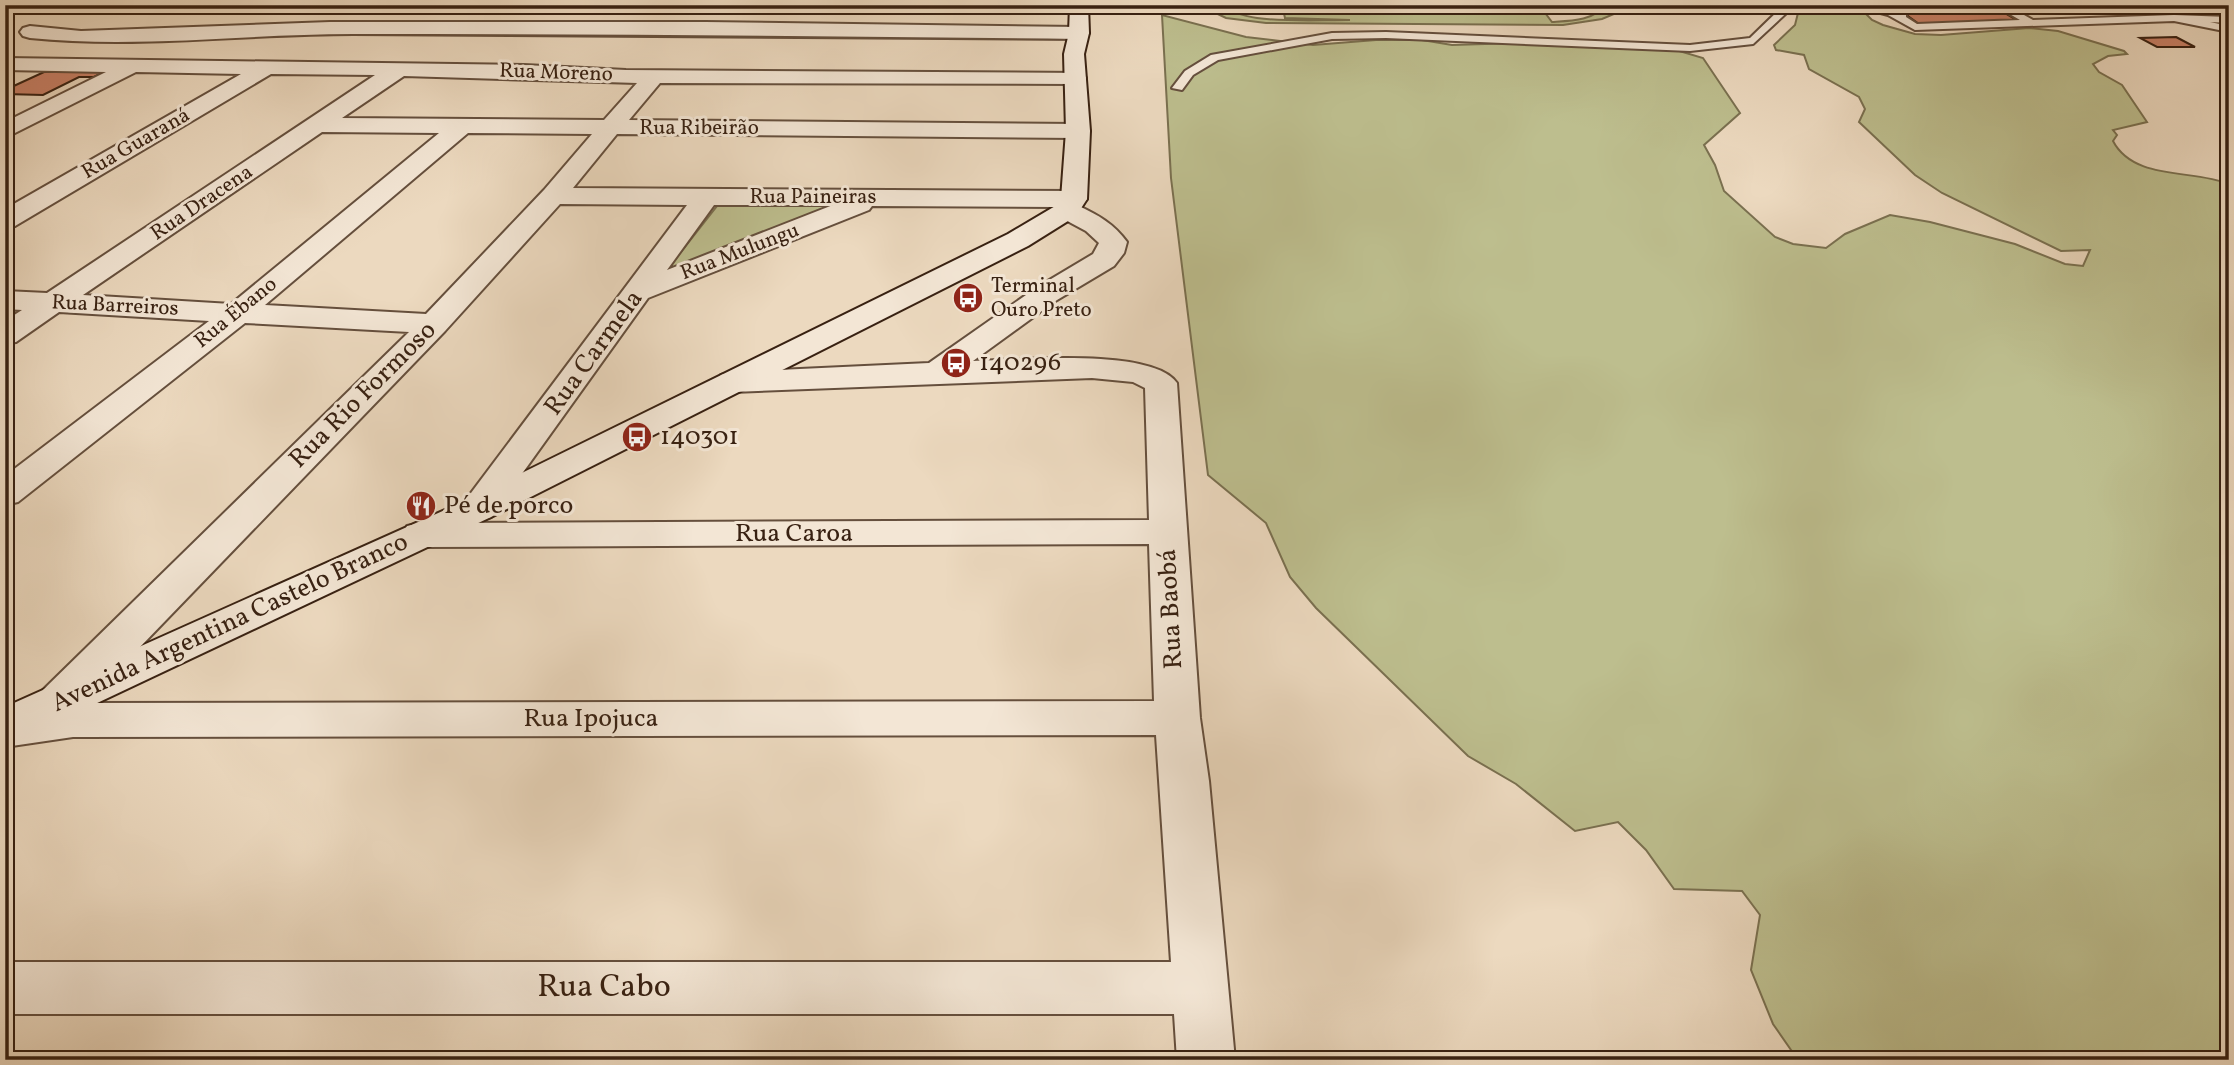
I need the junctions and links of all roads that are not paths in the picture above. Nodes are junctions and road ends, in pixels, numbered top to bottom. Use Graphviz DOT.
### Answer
graph roads {
  1 [pos="545,5"];
  2 [pos="724,5"];
  3 [pos="902,5"];
  4 [pos="1079,5"];
  5 [pos="1790,5"];
  6 [pos="1856,5"];
  7 [pos="1998,5"];
  8 [pos="356,11"];
  9 [pos="1890,12"];
  10 [pos="172,14"];
  11 [pos="1908,15"];
  12 [pos="2174,18"];
  13 [pos="2229,20"];
  14 [pos="2031,23"];
  15 [pos="330,28"];
  16 [pos="705,28"];
  17 [pos="519,29"];
  18 [pos="892,29"];
  19 [pos="2229,29"];
  20 [pos="5,32"];
  21 [pos="30,32"];
  22 [pos="1079,33"];
  23 [pos="81,37"];
  24 [pos="8,64"];
  25 [pos="133,66"];
  26 [pos="266,68"];
  27 [pos="398,70"];
  28 [pos="654,76"];
  29 [pos="1075,78"];
  30 [pos="1178,88"];
  31 [pos="320,125"];
  32 [pos="463,127"];
  33 [pos="610,128"];
  34 [pos="5,131"];
  35 [pos="1078,131"];
  36 [pos="553,196"];
  37 [pos="707,196"];
  38 [pos="879,197"];
  39 [pos="1070,204"];
  40 [pos="5,220"];
  41 [pos="640,291"];
  42 [pos="5,300"];
  43 [pos="53,303"];
  44 [pos="238,313"];
  45 [pos="434,324"];
  46 [pos="5,335"];
  47 [pos="937,372"];
  48 [pos="733,382"];
  49 [pos="5,494"];
  50 [pos="478,509"];
  51 [pos="1167,532"];
  52 [pos="421,536"];
  53 [pos="59,702"];
  54 [pos="1177,718"];
  55 [pos="5,728"];
  56 [pos="1202,988"];
  57 [pos="5,989"];
  58 [pos="1206,1060"];
  1 -- 17 [label="street"];
  2 -- 16 [label="street"];
  3 -- 18 [label="street"];
  4 -- 22 [label="street"];
  5 -- 30 [label="lane"];
  6 -- 9 [label="lane"];
  7 -- 14 [label="lane"];
  8 -- 15 [label="street"];
  9 -- 11 [label="lane"];
  9 -- 14 [label="lane"];
  10 -- 21 [label="street"];
  12 -- 13 [label="lane"];
  12 -- 14 [label="lane"];
  12 -- 19 [label="lane"];
  15 -- 17 [label="street"];
  15 -- 23 [label="street"];
  16 -- 17 [label="street"];
  16 -- 18 [label="street"];
  18 -- 22 [label="street"];
  20 -- 21 [label="street"];
  21 -- 23 [label="street"];
  22 -- 29 [label="street"];
  23 -- 24 [label="street"];
  24 -- 25 [label="street, Rua Moreno"];
  25 -- 26 [label="street, Rua Moreno"];
  25 -- 34 [label="street"];
  26 -- 27 [label="street, Rua Moreno"];
  26 -- 40 [label="street, Rua Guaraná"];
  27 -- 28 [label="street, Rua Moreno"];
  27 -- 31 [label="street, Rua Dracena"];
  28 -- 29 [label="street, Rua Moreno"];
  28 -- 33 [label="street, Rua Rio Formoso"];
  29 -- 35 [label="street"];
  31 -- 32 [label="street, Rua Ribeirão"];
  31 -- 43 [label="street, Rua Dracena"];
  32 -- 33 [label="street, Rua Ribeirão"];
  32 -- 44 [label="street, Rua Ébano"];
  33 -- 35 [label="street, Rua Ribeirão"];
  33 -- 36 [label="street, Rua Rio Formoso"];
  35 -- 39 [label="street"];
  36 -- 37 [label="street, Rua Paineiras"];
  36 -- 45 [label="street, Rua Rio Formoso"];
  37 -- 38 [label="street, Rua Paineiras"];
  37 -- 41 [label="street, Rua Carmela"];
  38 -- 39 [label="street, Rua Paineiras"];
  38 -- 41 [label="street, Rua Mulungu"];
  39 -- 47 [label="street"];
  39 -- 48 [label="street, Avenida Argentina Castelo Branco"];
  41 -- 50 [label="street, Rua Carmela"];
  42 -- 43 [label="street, Rua Barreiros"];
  43 -- 44 [label="street, Rua Barreiros"];
  43 -- 46 [label="street, Rua Dracena"];
  44 -- 45 [label="street, Rua Barreiros"];
  44 -- 49 [label="street, Rua Ébano"];
  45 -- 53 [label="street, Rua Rio Formoso"];
  47 -- 48 [label="street, Rua Baobá"];
  47 -- 51 [label="street, Rua Baobá"];
  48 -- 50 [label="street, Avenida Argentina Castelo Branco"];
  50 -- 52 [label="street, Avenida Argentina Castelo Branco"];
  51 -- 52 [label="street, Rua Caroa"];
  51 -- 54 [label="street, Rua Baobá"];
  52 -- 53 [label="street, Avenida Argentina Castelo Branco"];
  53 -- 55 [label="street, Avenida Argentina Castelo Branco"];
  54 -- 55 [label="street, Rua Ipojuca"];
  54 -- 56 [label="street, Rua Baobá"];
  56 -- 57 [label="street, Rua Cabo"];
  56 -- 58 [label="street, Rua Baobá"];
}
